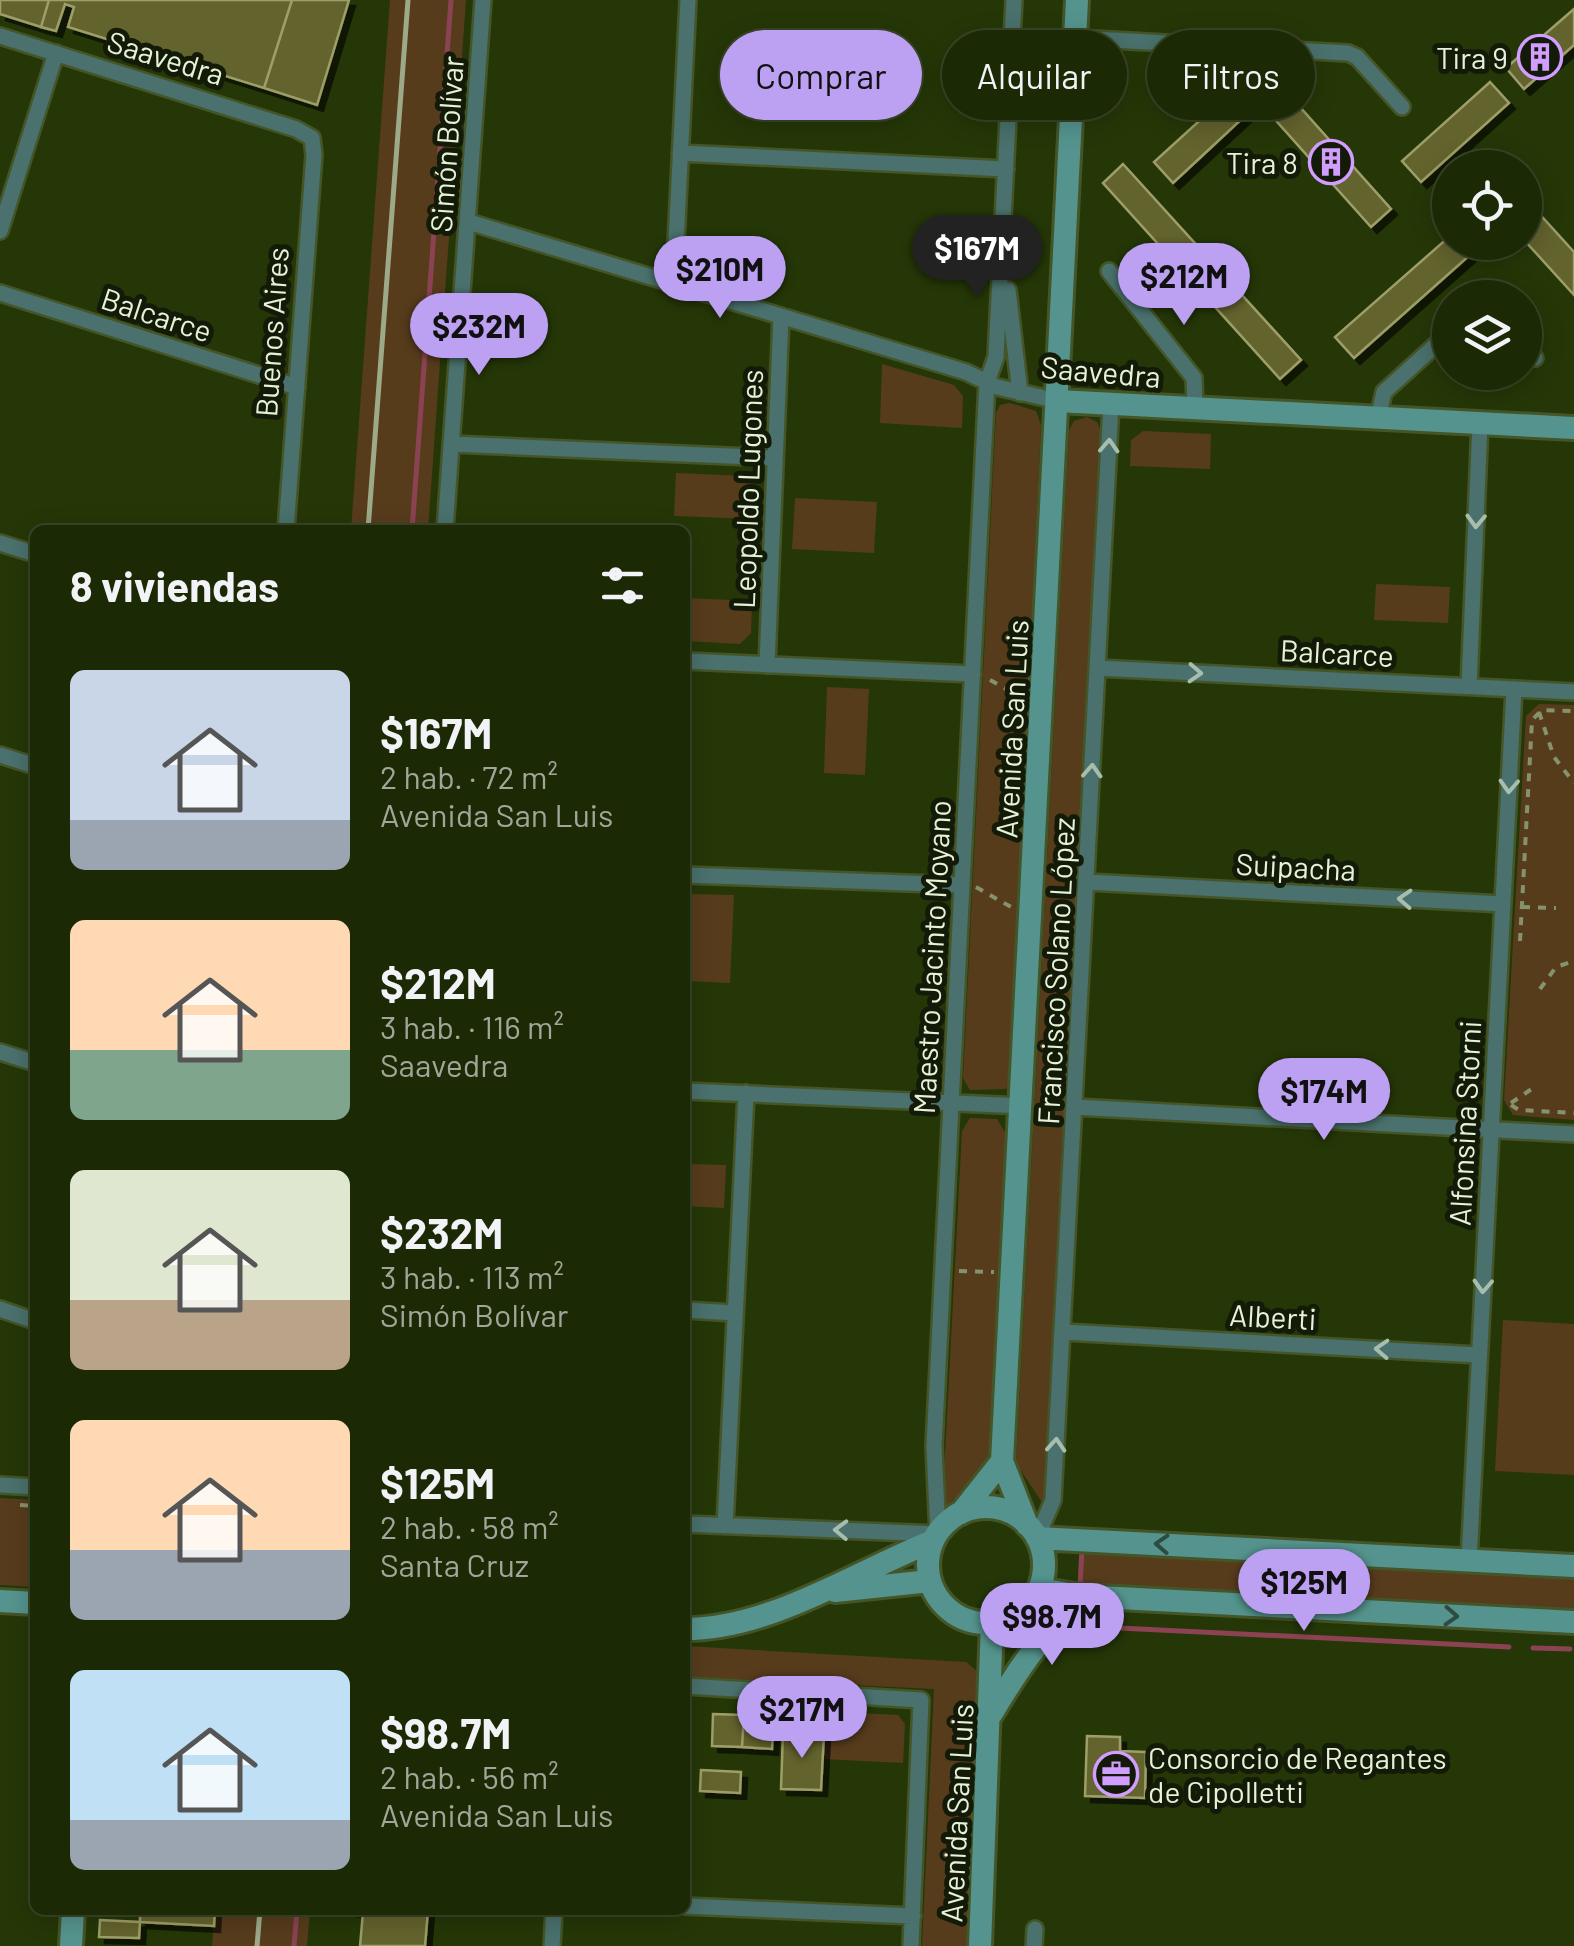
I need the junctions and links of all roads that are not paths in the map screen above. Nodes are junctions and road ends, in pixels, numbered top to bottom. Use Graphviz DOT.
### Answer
graph roads {
  1 [pos="483,0"];
  2 [pos="688,0"];
  3 [pos="1014,0"];
  4 [pos="1077,0"];
  5 [pos="1075,30"];
  6 [pos="0,36"];
  7 [pos="1127,41"];
  8 [pos="56,54"];
  9 [pos="1402,106"];
  10 [pos="1071,120"];
  11 [pos="312,138"];
  12 [pos="680,153"];
  13 [pos="1006,169"];
  14 [pos="468,222"];
  15 [pos="1004,231"];
  16 [pos="0,232"];
  17 [pos="1109,271"];
  18 [pos="674,284"];
  19 [pos="0,293"];
  20 [pos="782,316"];
  21 [pos="1432,348"];
  22 [pos="988,382"];
  23 [pos="297,387"];
  24 [pos="1020,393"];
  25 [pos="1058,401"];
  26 [pos="1111,404"];
  27 [pos="1196,408"];
  28 [pos="1378,418"];
  29 [pos="1480,423"];
  30 [pos="1574,428"];
  31 [pos="452,444"];
  32 [pos="775,458"];
  33 [pos="286,525"];
  34 [pos="446,525"];
  35 [pos="0,543"];
  36 [pos="30,552"];
  37 [pos="690,661"];
  38 [pos="767,665"];
  39 [pos="1098,668"];
  40 [pos="978,675"];
  41 [pos="1469,686"];
  42 [pos="1514,689"];
  43 [pos="1574,692"];
  44 [pos="0,755"];
  45 [pos="30,764"];
  46 [pos="690,874"];
  47 [pos="1087,882"];
  48 [pos="962,885"];
  49 [pos="1503,904"];
  50 [pos="0,1052"];
  51 [pos="30,1061"];
  52 [pos="690,1090"];
  53 [pos="746,1093"];
  54 [pos="951,1103"];
  55 [pos="1022,1106"];
  56 [pos="1076,1107"];
  57 [pos="1491,1129"];
  58 [pos="1574,1134"];
  59 [pos="0,1309"];
  60 [pos="690,1310"];
  61 [pos="736,1313"];
  62 [pos="30,1318"];
  63 [pos="1064,1332"];
  64 [pos="1480,1355"];
  65 [pos="1002,1461"];
  66 [pos="0,1485"];
  67 [pos="30,1487"];
  68 [pos="961,1513"];
  69 [pos="690,1524"];
  70 [pos="726,1526"];
  71 [pos="1032,1532"];
  72 [pos="936,1538"];
  73 [pos="1468,1560"];
  74 [pos="1574,1566"];
  75 [pos="930,1581"];
  76 [pos="1040,1590"];
  77 [pos="822,1592"];
  78 [pos="1091,1597"];
  79 [pos="0,1601"];
  80 [pos="30,1603"];
  81 [pos="1574,1622"];
  82 [pos="992,1623"];
  83 [pos="690,1629"];
  84 [pos="690,1686"];
  85 [pos="990,1716"];
  86 [pos="690,1906"];
  87 [pos="73,1915"];
  88 [pos="554,1915"];
  89 [pos="913,1916"];
  90 [pos="1035,1929"];
  91 [pos="71,1946"];
  92 [pos="552,1946"];
  93 [pos="912,1946"];
  94 [pos="980,1946"];
  95 [pos="1034,1946"];
  1 -- 14 [label="street, Simón Bolívar"];
  2 -- 12 [label="street"];
  3 -- 13 [label="street"];
  4 -- 5 [label="main road, Avenida San Luis"];
  6 -- 8 [label="street, Saavedra"];
  7 -- 9 [label="street"];
  8 -- 11 [label="street, Saavedra"];
  8 -- 16 [label="street"];
  10 -- 25 [label="main road, Avenida San Luis"];
  11 -- 23 [label="street, Buenos Aires"];
  12 -- 13 [label="street"];
  12 -- 18 [label="street"];
  13 -- 15 [label="street"];
  14 -- 18 [label="street, Saavedra"];
  14 -- 31 [label="street, Simón Bolívar"];
  15 -- 22 [label="street"];
  15 -- 24 [label="street"];
  17 -- 27 [label="street"];
  18 -- 20 [label="street, Saavedra"];
  19 -- 23 [label="street, Balcarce"];
  20 -- 22 [label="street, Saavedra"];
  20 -- 32 [label="street, Leopoldo Lugones"];
  21 -- 28 [label="street"];
  22 -- 24 [label="street, Saavedra"];
  22 -- 40 [label="street, Maestro Jacinto Moyano"];
  23 -- 33 [label="street, Buenos Aires"];
  24 -- 25 [label="street, Saavedra"];
  25 -- 26 [label="main road, Saavedra"];
  25 -- 55 [label="main road, Avenida San Luis"];
  26 -- 27 [label="main road, Saavedra"];
  39 -- 26 [label="street, Francisco Solano López, one-way"];
  27 -- 28 [label="main road, Saavedra"];
  28 -- 29 [label="main road, Saavedra"];
  29 -- 30 [label="main road, Saavedra"];
  29 -- 41 [label="street, one-way"];
  31 -- 32 [label="street"];
  31 -- 34 [label="street, Simón Bolívar"];
  32 -- 38 [label="street, Leopoldo Lugones"];
  35 -- 36 [label="street"];
  37 -- 38 [label="street"];
  38 -- 40 [label="street"];
  39 -- 41 [label="street, Balcarce, one-way"];
  47 -- 39 [label="street, Francisco Solano López, one-way"];
  40 -- 48 [label="street, Maestro Jacinto Moyano"];
  41 -- 42 [label="street, Balcarce"];
  42 -- 43 [label="street, Balcarce"];
  42 -- 49 [label="street, Alfonsina Storni, one-way"];
  44 -- 45 [label="street"];
  46 -- 48 [label="street"];
  49 -- 47 [label="street, Suipacha, one-way"];
  47 -- 56 [label="street, Francisco Solano López"];
  48 -- 54 [label="street, Maestro Jacinto Moyano"];
  49 -- 57 [label="street, Alfonsina Storni"];
  50 -- 51 [label="street"];
  52 -- 53 [label="street"];
  53 -- 54 [label="street"];
  53 -- 61 [label="street"];
  54 -- 55 [label="street"];
  54 -- 72 [label="street, Maestro Jacinto Moyano"];
  55 -- 65 [label="main road, Avenida San Luis"];
  56 -- 57 [label="street"];
  56 -- 63 [label="street, Francisco Solano López"];
  57 -- 58 [label="street"];
  57 -- 64 [label="street, Alfonsina Storni, one-way"];
  59 -- 62 [label="street"];
  60 -- 61 [label="street"];
  61 -- 70 [label="street"];
  64 -- 63 [label="street, Alberti, one-way"];
  71 -- 63 [label="street, Francisco Solano López, one-way"];
  64 -- 73 [label="street, Alfonsina Storni"];
  65 -- 68 [label="main road"];
  65 -- 71 [label="main road, Avenida San Luis"];
  66 -- 67 [label="street"];
  68 -- 71 [label="main road"];
  68 -- 72 [label="main road"];
  69 -- 70 [label="street"];
  72 -- 70 [label="street, one-way"];
  73 -- 71 [label="main road, one-way"];
  71 -- 76 [label="main road, Avenida San Luis"];
  72 -- 75 [label="main road"];
  72 -- 77 [label="main road"];
  73 -- 74 [label="main road"];
  75 -- 77 [label="main road"];
  75 -- 82 [label="main road"];
  76 -- 78 [label="main road"];
  76 -- 82 [label="main road"];
  77 -- 83 [label="main road"];
  78 -- 81 [label="main road, one-way"];
  78 -- 85 [label="main road"];
  79 -- 80 [label="main road"];
  82 -- 85 [label="main road, Avenida San Luis"];
  84 -- 89 [label="street"];
  85 -- 94 [label="main road, Avenida San Luis"];
  86 -- 89 [label="street"];
  87 -- 91 [label="main road"];
  88 -- 92 [label="street"];
  89 -- 93 [label="street"];
  90 -- 95 [label="street"];
}
